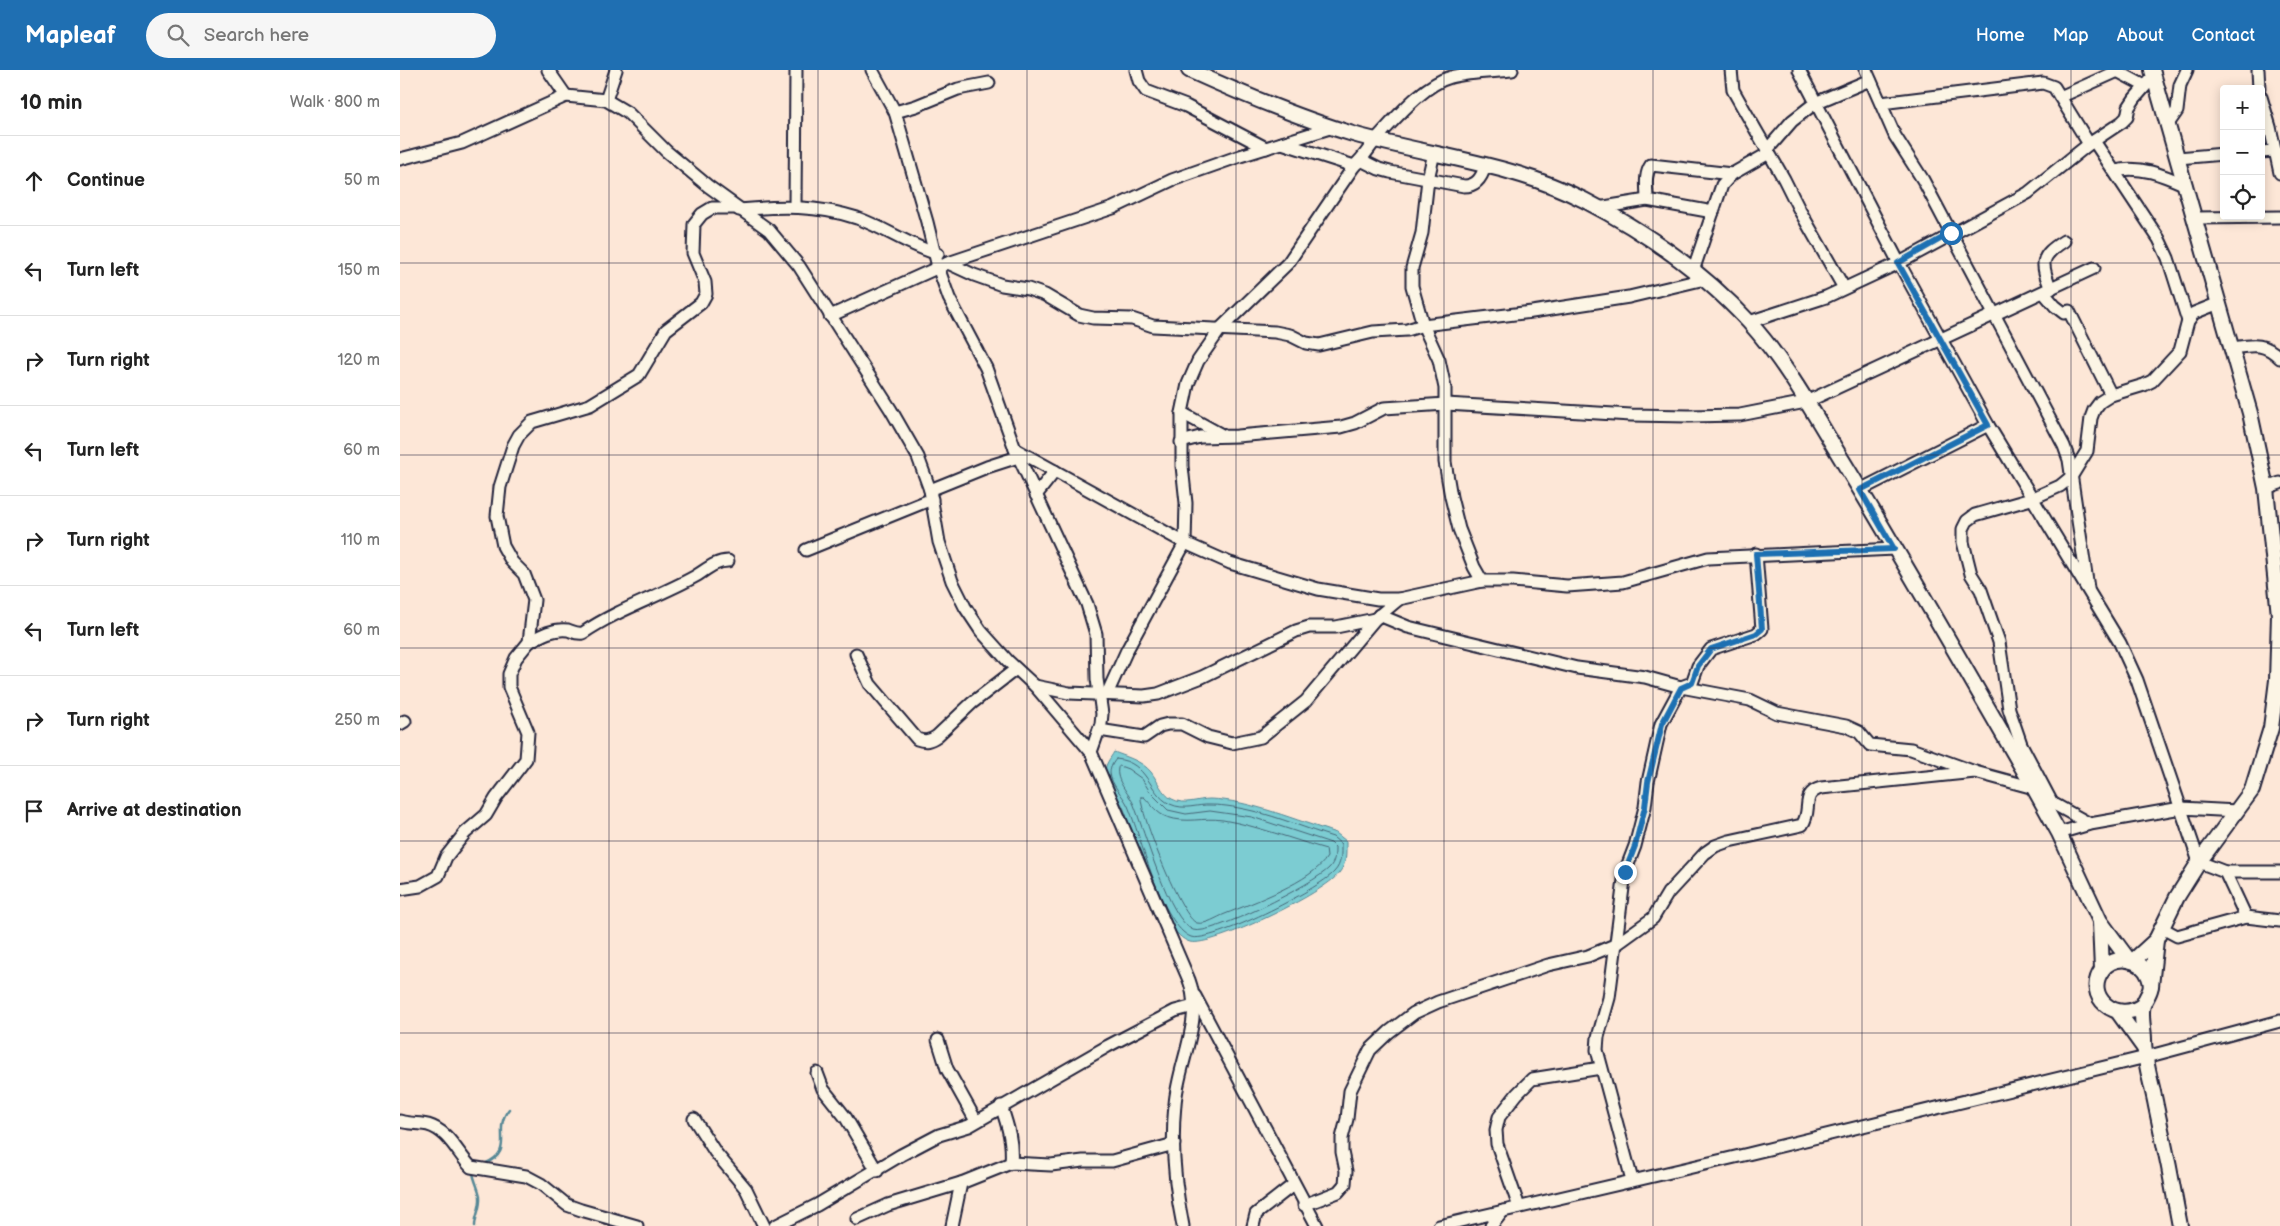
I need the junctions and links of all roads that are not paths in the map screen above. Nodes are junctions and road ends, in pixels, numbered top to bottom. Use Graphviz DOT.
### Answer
graph roads {
  1 [pos="548,70"];
  2 [pos="796,70"];
  3 [pos="872,70"];
  4 [pos="1136,70"];
  5 [pos="1188,70"];
  6 [pos="1512,70"];
  7 [pos="1731,70"];
  8 [pos="1799,70"];
  9 [pos="2187,70"];
  10 [pos="2258,70"];
  11 [pos="617,71"];
  12 [pos="2116,71"];
  13 [pos="1868,75"];
  14 [pos="2150,77"];
  15 [pos="989,83"];
  16 [pos="2259,85"];
  17 [pos="566,96"];
  18 [pos="2060,97"];
  19 [pos="606,100"];
  20 [pos="1816,103"];
  21 [pos="1881,103"];
  22 [pos="2265,110"];
  23 [pos="895,112"];
  24 [pos="2168,124"];
  25 [pos="1333,127"];
  26 [pos="1377,139"];
  27 [pos="2092,142"];
  28 [pos="1282,143"];
  29 [pos="1266,148"];
  30 [pos="2274,151"];
  31 [pos="1768,152"];
  32 [pos="2265,152"];
  33 [pos="1434,153"];
  34 [pos="2220,154"];
  35 [pos="2178,158"];
  36 [pos="400,159"];
  37 [pos="1358,163"];
  38 [pos="1485,166"];
  39 [pos="2115,171"];
  40 [pos="2280,173"];
  41 [pos="1732,174"];
  42 [pos="1428,179"];
  43 [pos="2186,185"];
  44 [pos="1647,200"];
  45 [pos="795,207"];
  46 [pos="1598,208"];
  47 [pos="737,209"];
  48 [pos="1713,212"];
  49 [pos="2280,217"];
  50 [pos="2196,218"];
  51 [pos="1951,233"];
  52 [pos="2064,241"];
  53 [pos="934,253"];
  54 [pos="948,263"];
  55 [pos="1898,263"];
  56 [pos="2094,268"];
  57 [pos="1694,270"];
  58 [pos="1705,279"];
  59 [pos="1844,288"];
  60 [pos="2047,291"];
  61 [pos="2219,302"];
  62 [pos="830,316"];
  63 [pos="1995,316"];
  64 [pos="2188,321"];
  65 [pos="1749,322"];
  66 [pos="1422,324"];
  67 [pos="1221,328"];
  68 [pos="1941,340"];
  69 [pos="2232,348"];
  70 [pos="2280,358"];
  71 [pos="2111,395"];
  72 [pos="1806,402"];
  73 [pos="1446,404"];
  74 [pos="1182,413"];
  75 [pos="1988,425"];
  76 [pos="1222,434"];
  77 [pos="1181,442"];
  78 [pos="1016,453"];
  79 [pos="1055,471"];
  80 [pos="2071,477"];
  81 [pos="2280,483"];
  82 [pos="2266,488"];
  83 [pos="1860,490"];
  84 [pos="931,495"];
  85 [pos="1036,495"];
  86 [pos="2031,499"];
  87 [pos="1185,543"];
  88 [pos="1894,549"];
  89 [pos="806,550"];
  90 [pos="1756,554"];
  91 [pos="728,561"];
  92 [pos="1482,581"];
  93 [pos="2088,593"];
  94 [pos="1399,599"];
  95 [pos="1377,617"];
  96 [pos="529,642"];
  97 [pos="856,654"];
  98 [pos="1016,669"];
  99 [pos="1097,679"];
  100 [pos="2278,681"];
  101 [pos="1035,686"];
  102 [pos="1681,688"];
  103 [pos="1074,693"];
  104 [pos="1103,694"];
  105 [pos="1055,710"];
  106 [pos="2275,723"];
  107 [pos="1099,730"];
  108 [pos="1091,752"];
  109 [pos="1975,772"];
  110 [pos="2041,795"];
  111 [pos="2181,808"];
  112 [pos="2237,810"];
  113 [pos="2090,824"];
  114 [pos="2059,833"];
  115 [pos="2200,862"];
  116 [pos="2225,872"];
  117 [pos="2280,872"];
  118 [pos="400,889"];
  119 [pos="2246,917"];
  120 [pos="2100,921"];
  121 [pos="2280,921"];
  122 [pos="2159,934"];
  123 [pos="1617,944"];
  124 [pos="2130,960"];
  125 [pos="2102,970"];
  126 [pos="2151,986"];
  127 [pos="1194,1001"];
  128 [pos="2143,1005"];
  129 [pos="2118,1012"];
  130 [pos="2280,1021"];
  131 [pos="938,1040"];
  132 [pos="2145,1052"];
  133 [pos="1601,1068"];
  134 [pos="816,1073"];
  135 [pos="1001,1106"];
  136 [pos="694,1119"];
  137 [pos="400,1121"];
  138 [pos="976,1121"];
  139 [pos="1174,1144"];
  140 [pos="1011,1163"];
  141 [pos="877,1171"];
  142 [pos="1632,1180"];
  143 [pos="961,1183"];
  144 [pos="1293,1185"];
  145 [pos="1304,1205"];
  146 [pos="1519,1207"];
  147 [pos="1503,1211"];
  148 [pos="858,1219"];
  149 [pos="637,1226"];
  150 [pos="764,1226"];
  151 [pos="775,1226"];
  152 [pos="952,1226"];
  153 [pos="1183,1226"];
  154 [pos="1253,1226"];
  155 [pos="1316,1226"];
  156 [pos="1440,1226"];
  157 [pos="1491,1226"];
  158 [pos="2180,1226"];
  1 -- 17 [label="street"];
  2 -- 45 [label="street"];
  3 -- 23 [label="street"];
  4 -- 29 [label="street"];
  5 -- 25 [label="main road"];
  6 -- 26 [label="street"];
  7 -- 31 [label="street"];
  8 -- 20 [label="street"];
  9 -- 24 [label="street"];
  10 -- 16 [label="street"];
  11 -- 19 [label="street"];
  12 -- 14 [label="street"];
  12 -- 18 [label="street"];
  13 -- 20 [label="street"];
  13 -- 21 [label="street"];
  14 -- 24 [label="main road"];
  14 -- 27 [label="street"];
  15 -- 23 [label="street"];
  17 -- 19 [label="street"];
  17 -- 36 [label="street"];
  18 -- 21 [label="street"];
  18 -- 27 [label="street"];
  19 -- 47 [label="street"];
  20 -- 31 [label="street"];
  20 -- 55 [label="street"];
  21 -- 51 [label="street"];
  22 -- 30 [label="street"];
  23 -- 53 [label="street"];
  24 -- 35 [label="main road"];
  25 -- 26 [label="main road"];
  25 -- 28 [label="street"];
  26 -- 33 [label="main road"];
  26 -- 37 [label="street"];
  27 -- 39 [label="street"];
  27 -- 51 [label="street"];
  28 -- 29 [label="street"];
  28 -- 37 [label="street"];
  29 -- 54 [label="street"];
  30 -- 32 [label="street"];
  30 -- 40 [label="street"];
  31 -- 41 [label="street"];
  31 -- 59 [label="street"];
  33 -- 38 [label="main road"];
  33 -- 42 [label="street"];
  34 -- 35 [label="street"];
  35 -- 43 [label="main road"];
  37 -- 42 [label="street"];
  37 -- 67 [label="street"];
  38 -- 42 [label="street"];
  38 -- 46 [label="main road"];
  39 -- 43 [label="street"];
  39 -- 64 [label="street"];
  41 -- 44 [label="street"];
  41 -- 48 [label="street"];
  42 -- 66 [label="street"];
  43 -- 50 [label="main road"];
  44 -- 46 [label="street"];
  44 -- 48 [label="street"];
  45 -- 47 [label="street"];
  45 -- 53 [label="street"];
  46 -- 57 [label="main road"];
  47 -- 62 [label="street"];
  47 -- 96 [label="street"];
  48 -- 57 [label="street"];
  49 -- 50 [label="street"];
  50 -- 61 [label="main road"];
  51 -- 55 [label="street"];
  51 -- 63 [label="street"];
  52 -- 60 [label="street"];
  53 -- 54 [label="street"];
  53 -- 54 [label="street"];
  54 -- 62 [label="street"];
  54 -- 67 [label="street"];
  54 -- 78 [label="street"];
  55 -- 59 [label="street"];
  55 -- 68 [label="street"];
  56 -- 60 [label="street"];
  57 -- 58 [label="main road"];
  58 -- 65 [label="main road"];
  58 -- 66 [label="street"];
  59 -- 65 [label="street"];
  60 -- 63 [label="street"];
  60 -- 71 [label="street"];
  61 -- 64 [label="street"];
  61 -- 69 [label="main road"];
  62 -- 84 [label="street"];
  63 -- 68 [label="street"];
  63 -- 80 [label="street"];
  64 -- 71 [label="street"];
  65 -- 72 [label="main road"];
  66 -- 67 [label="street"];
  66 -- 73 [label="street"];
  67 -- 74 [label="street"];
  68 -- 72 [label="street"];
  68 -- 75 [label="street"];
  69 -- 70 [label="street"];
  69 -- 82 [label="main road"];
  71 -- 80 [label="street"];
  72 -- 73 [label="street"];
  72 -- 83 [label="main road"];
  73 -- 76 [label="street"];
  73 -- 92 [label="street"];
  74 -- 76 [label="street"];
  74 -- 77 [label="street"];
  75 -- 83 [label="street"];
  75 -- 86 [label="street"];
  76 -- 77 [label="street"];
  77 -- 87 [label="street"];
  78 -- 79 [label="street"];
  78 -- 84 [label="street"];
  78 -- 85 [label="street"];
  79 -- 85 [label="street"];
  79 -- 87 [label="street"];
  80 -- 86 [label="street"];
  80 -- 93 [label="street"];
  81 -- 82 [label="street"];
  82 -- 100 [label="main road"];
  83 -- 88 [label="main road"];
  84 -- 89 [label="street"];
  84 -- 98 [label="street"];
  85 -- 99 [label="street"];
  86 -- 93 [label="street"];
  86 -- 110 [label="street"];
  87 -- 94 [label="street"];
  87 -- 104 [label="street"];
  88 -- 90 [label="street"];
  88 -- 110 [label="main road"];
  90 -- 92 [label="street"];
  90 -- 102 [label="street"];
  91 -- 96 [label="street"];
  92 -- 94 [label="street"];
  93 -- 111 [label="street"];
  94 -- 95 [label="street"];
  95 -- 102 [label="street"];
  95 -- 104 [label="street"];
  95 -- 107 [label="street"];
  96 -- 118 [label="street"];
  97 -- 98 [label="street"];
  98 -- 101 [label="street"];
  99 -- 103 [label="street"];
  99 -- 104 [label="street"];
  100 -- 106 [label="main road"];
  101 -- 103 [label="street"];
  101 -- 105 [label="street"];
  102 -- 109 [label="street"];
  102 -- 123 [label="street"];
  103 -- 104 [label="street"];
  103 -- 105 [label="street"];
  104 -- 107 [label="street"];
  105 -- 108 [label="street"];
  106 -- 112 [label="main road"];
  107 -- 108 [label="street"];
  108 -- 127 [label="street"];
  109 -- 110 [label="street"];
  109 -- 123 [label="street"];
  110 -- 113 [label="street"];
  110 -- 114 [label="main road"];
  111 -- 112 [label="street"];
  111 -- 113 [label="street"];
  111 -- 115 [label="street"];
  112 -- 115 [label="main road"];
  113 -- 114 [label="street"];
  114 -- 120 [label="main road"];
  115 -- 116 [label="street"];
  115 -- 122 [label="main road"];
  116 -- 117 [label="street"];
  116 -- 119 [label="street"];
  119 -- 121 [label="street"];
  119 -- 122 [label="street"];
  120 -- 124 [label="main road"];
  120 -- 125 [label="main road"];
  122 -- 124 [label="main road"];
  122 -- 126 [label="main road"];
  123 -- 133 [label="street"];
  123 -- 145 [label="street"];
  124 -- 125 [label="main road"];
  124 -- 126 [label="main road"];
  125 -- 129 [label="main road"];
  126 -- 128 [label="main road"];
  127 -- 135 [label="street"];
  127 -- 139 [label="street"];
  127 -- 144 [label="street"];
  128 -- 129 [label="main road"];
  128 -- 132 [label="main road"];
  129 -- 132 [label="main road"];
  130 -- 132 [label="street"];
  131 -- 138 [label="street"];
  132 -- 142 [label="street"];
  132 -- 158 [label="main road"];
  133 -- 142 [label="street"];
  133 -- 146 [label="street"];
  134 -- 141 [label="street"];
  135 -- 138 [label="street"];
  135 -- 140 [label="street"];
  136 -- 150 [label="street"];
  137 -- 149 [label="street"];
  138 -- 141 [label="street"];
  139 -- 140 [label="street"];
  139 -- 153 [label="street"];
  140 -- 143 [label="street"];
  141 -- 151 [label="street"];
  142 -- 146 [label="street"];
  143 -- 148 [label="street"];
  143 -- 152 [label="street"];
  144 -- 145 [label="street"];
  144 -- 154 [label="street"];
  145 -- 155 [label="street"];
  146 -- 147 [label="street"];
  147 -- 156 [label="street"];
  147 -- 157 [label="street"];
}
